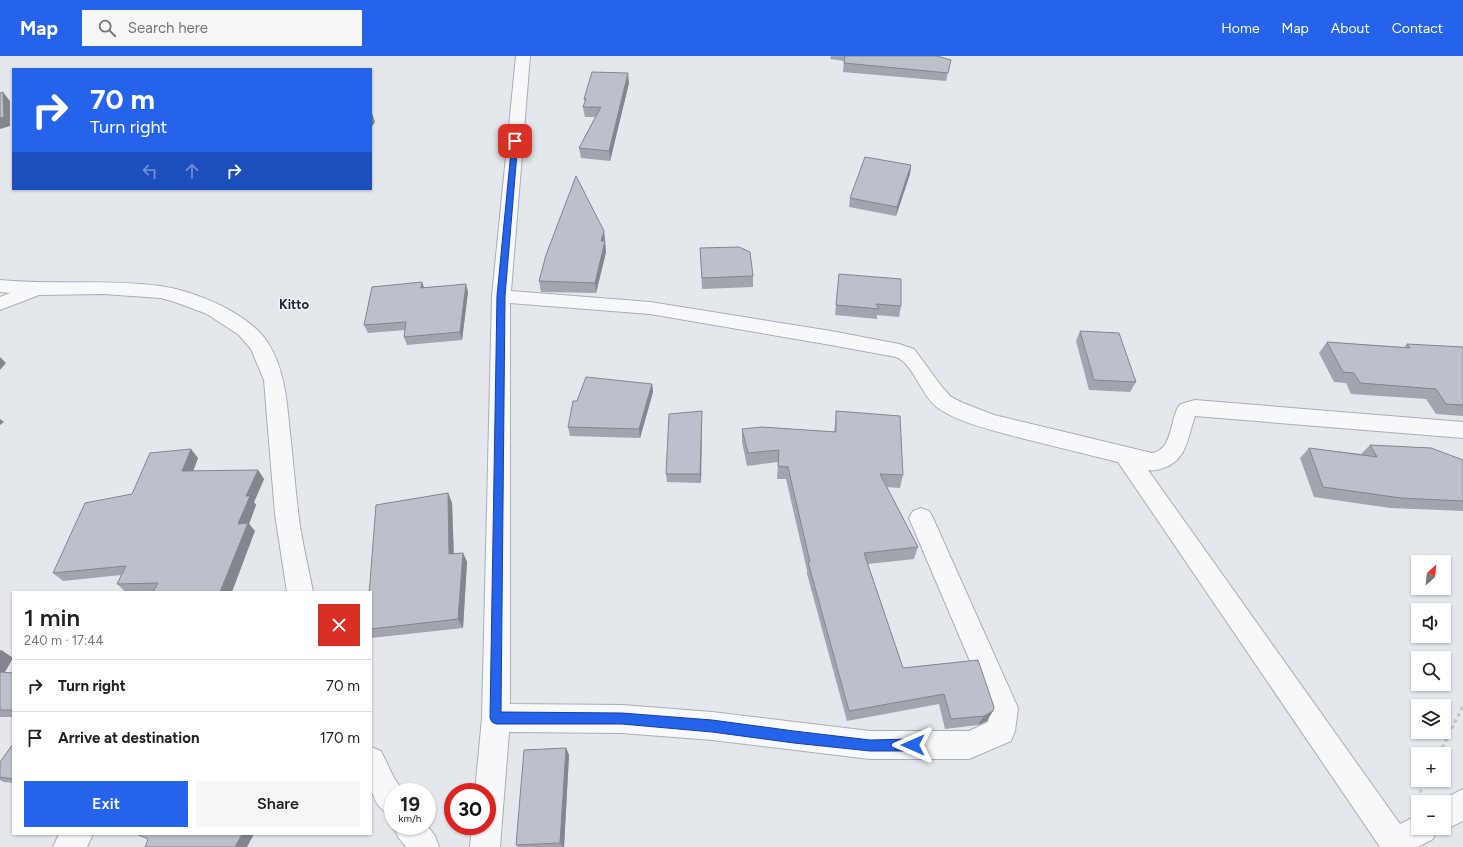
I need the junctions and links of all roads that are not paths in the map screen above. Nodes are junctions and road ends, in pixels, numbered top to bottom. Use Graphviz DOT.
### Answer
graph roads {
  1 [pos="523,56"];
  2 [pos="0,286"];
  3 [pos="37,289"];
  4 [pos="501,296"];
  5 [pos="0,304"];
  6 [pos="1463,430"];
  7 [pos="1125,455"];
  8 [pos="920,518"];
  9 [pos="300,591"];
  10 [pos="496,718"];
  11 [pos="372,763"];
  12 [pos="384,788"];
  13 [pos="1463,804"];
  14 [pos="1451,811"];
  15 [pos="77,835"];
  16 [pos="415,835"];
  17 [pos="1412,835"];
  18 [pos="1397,845"];
  19 [pos="68,847"];
  20 [pos="424,847"];
  21 [pos="485,847"];
  1 -- 4 [label="street"];
  2 -- 3 [label="street"];
  3 -- 5 [label="street"];
  3 -- 9 [label="street"];
  4 -- 7 [label="street"];
  4 -- 10 [label="street"];
  6 -- 7 [label="street"];
  7 -- 18 [label="street"];
  8 -- 10 [label="street"];
  10 -- 21 [label="street"];
  11 -- 12 [label="street"];
  13 -- 14 [label="street"];
  15 -- 19 [label="street"];
  16 -- 20 [label="street"];
  17 -- 18 [label="street"];
}
